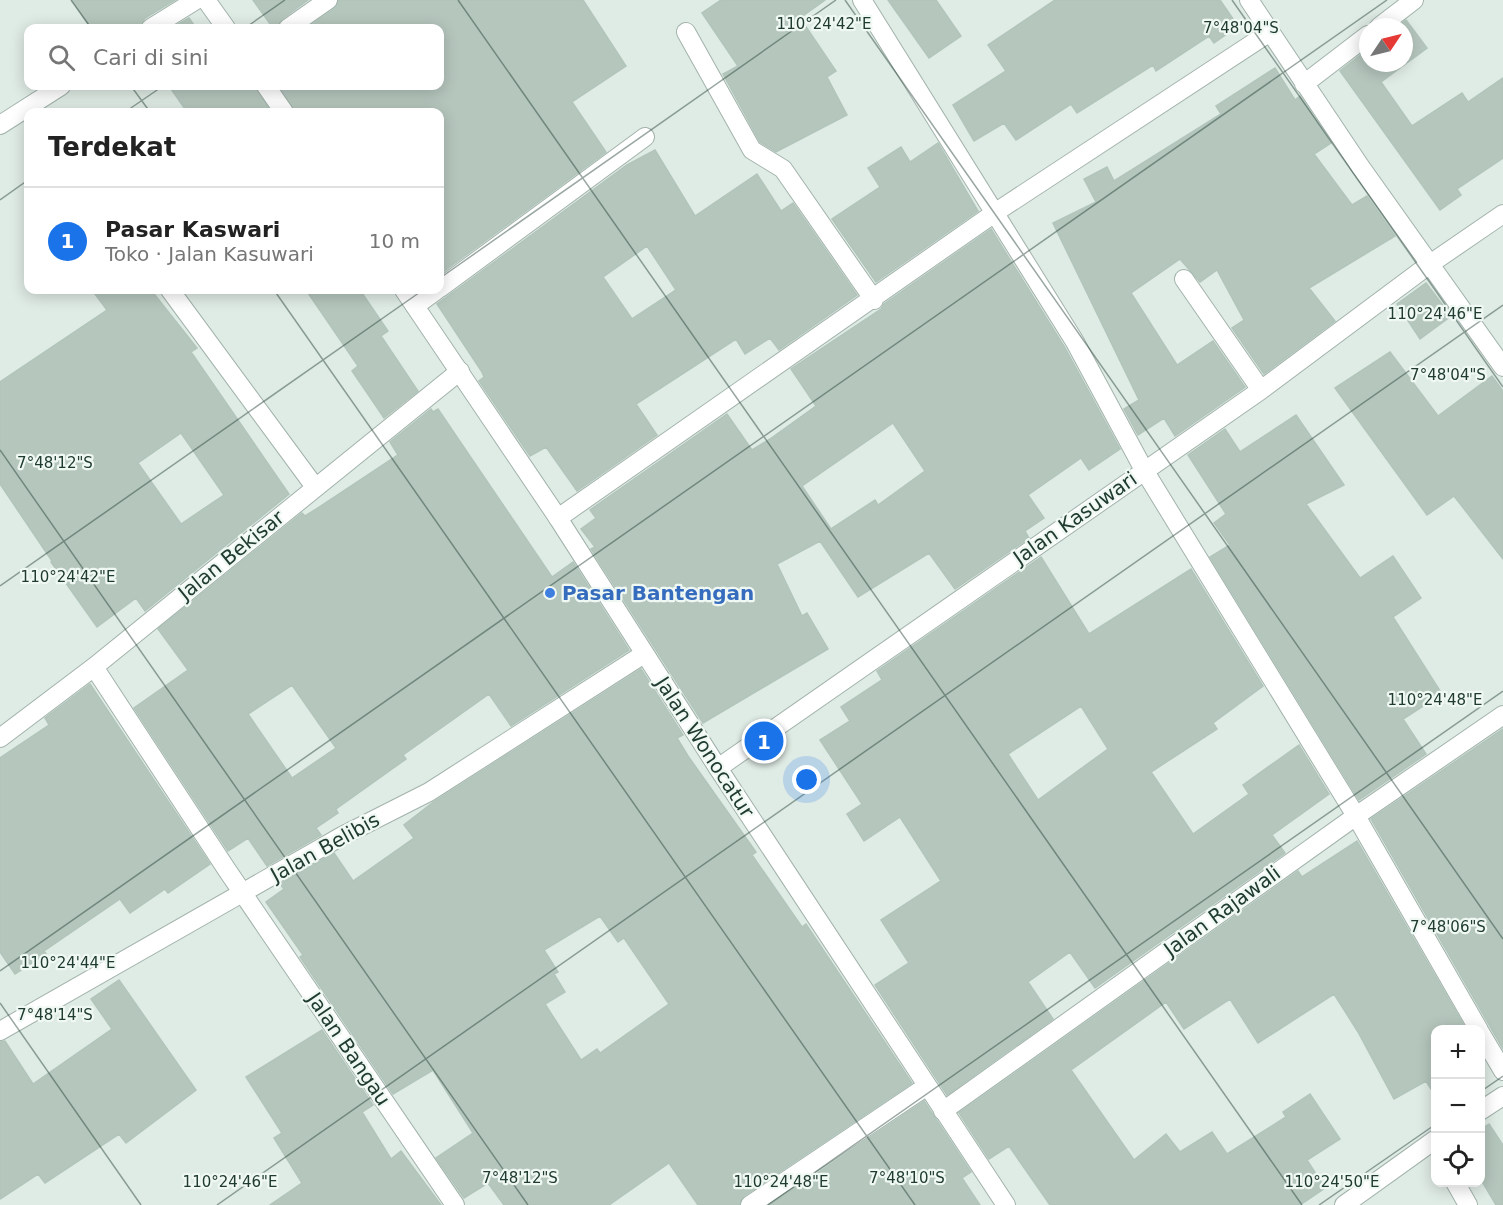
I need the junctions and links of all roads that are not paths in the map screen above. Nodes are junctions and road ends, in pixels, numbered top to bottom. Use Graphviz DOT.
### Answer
graph roads {
  1 [pos="196,0"];
  2 [pos="206,0"];
  3 [pos="328,0"];
  4 [pos="862,0"];
  5 [pos="1249,0"];
  6 [pos="1414,0"];
  7 [pos="1391,18"];
  8 [pos="157,24"];
  9 [pos="223,24"];
  10 [pos="294,24"];
  11 [pos="687,32"];
  12 [pos="1270,32"];
  13 [pos="1359,42"];
  14 [pos="1304,84"];
  15 [pos="57,90"];
  16 [pos="269,90"];
  17 [pos="37,108"];
  18 [pos="281,108"];
  19 [pos="24,114"];
  20 [pos="0,125"];
  21 [pos="645,137"];
  22 [pos="996,212"];
  23 [pos="1503,214"];
  24 [pos="1430,264"];
  25 [pos="1184,279"];
  26 [pos="444,285"];
  27 [pos="173,294"];
  28 [pos="407,294"];
  29 [pos="431,294"];
  30 [pos="874,300"];
  31 [pos="415,306"];
  32 [pos="1503,367"];
  33 [pos="460,371"];
  34 [pos="1261,390"];
  35 [pos="1144,470"];
  36 [pos="315,487"];
  37 [pos="558,518"];
  38 [pos="644,654"];
  39 [pos="94,667"];
  40 [pos="1503,715"];
  41 [pos="0,738"];
  42 [pos="718,768"];
  43 [pos="1356,816"];
  44 [pos="243,893"];
  45 [pos="1477,1025"];
  46 [pos="0,1031"];
  47 [pos="1485,1040"];
  48 [pos="1503,1071"];
  49 [pos="927,1086"];
  50 [pos="1503,1096"];
  51 [pos="1485,1108"];
  52 [pos="943,1111"];
  53 [pos="1431,1146"];
  54 [pos="1458,1187"];
  55 [pos="455,1205"];
  56 [pos="750,1205"];
  57 [pos="1006,1205"];
  58 [pos="1344,1205"];
  59 [pos="1468,1205"];
  1 -- 8 [label="street"];
  2 -- 9 [label="street"];
  3 -- 10 [label="street"];
  4 -- 22 [label="street"];
  5 -- 12 [label="street"];
  6 -- 7 [label="street"];
  11 -- 30 [label="street"];
  12 -- 14 [label="street"];
  12 -- 22 [label="street"];
  13 -- 14 [label="street"];
  14 -- 24 [label="street"];
  15 -- 17 [label="street"];
  16 -- 18 [label="street"];
  19 -- 20 [label="street"];
  21 -- 26 [label="street"];
  22 -- 30 [label="street"];
  22 -- 35 [label="street"];
  23 -- 24 [label="street, Jalan Kasuwari"];
  24 -- 32 [label="street"];
  24 -- 34 [label="street, Jalan Kasuwari"];
  25 -- 34 [label="street"];
  27 -- 36 [label="street"];
  28 -- 31 [label="street, Jalan Wonocatur"];
  29 -- 31 [label="street"];
  30 -- 37 [label="street"];
  31 -- 33 [label="street, Jalan Wonocatur"];
  33 -- 36 [label="street, Jalan Bekisar"];
  33 -- 37 [label="street, Jalan Wonocatur"];
  34 -- 35 [label="street, Jalan Kasuwari"];
  35 -- 42 [label="street, Jalan Kasuwari"];
  35 -- 43 [label="street"];
  36 -- 39 [label="street, Jalan Bekisar"];
  37 -- 38 [label="street, Jalan Wonocatur"];
  38 -- 42 [label="street, Jalan Wonocatur"];
  38 -- 44 [label="street, Jalan Belibis"];
  39 -- 41 [label="street, Jalan Bekisar"];
  39 -- 44 [label="street, Jalan Bangau"];
  40 -- 43 [label="street, Jalan Rajawali"];
  42 -- 49 [label="street, Jalan Wonocatur"];
  43 -- 45 [label="street"];
  43 -- 52 [label="street, Jalan Rajawali"];
  44 -- 46 [label="street, Jalan Belibis"];
  44 -- 55 [label="street, Jalan Bangau"];
  47 -- 48 [label="street"];
  49 -- 52 [label="street, Jalan Wonocatur"];
  49 -- 56 [label="street"];
  50 -- 51 [label="street"];
  52 -- 57 [label="street, Jalan Wonocatur"];
  53 -- 58 [label="street"];
  54 -- 59 [label="street"];
}
